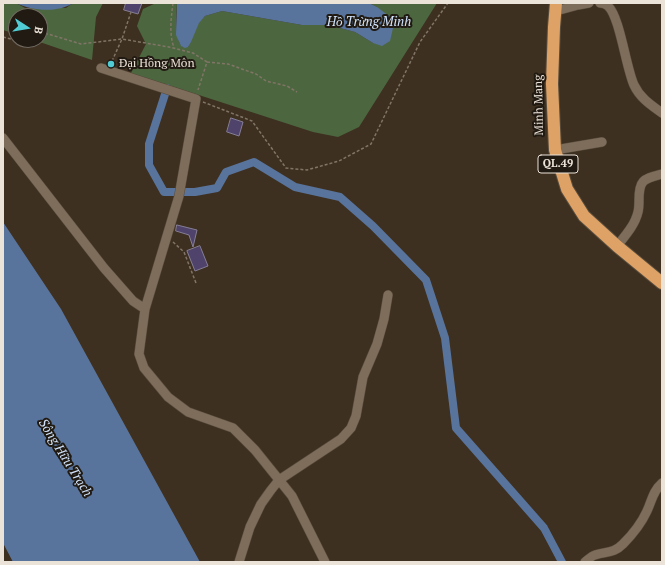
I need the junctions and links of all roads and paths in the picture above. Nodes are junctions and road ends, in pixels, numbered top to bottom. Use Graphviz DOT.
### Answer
graph roads {
  1 [pos="173,3"];
  2 [pos="448,3"];
  3 [pos="589,3"];
  4 [pos="600,3"];
  5 [pos="556,7"];
  6 [pos="130,12"];
  7 [pos="48,34"];
  8 [pos="122,39"];
  9 [pos="174,48"];
  10 [pos="112,61"];
  11 [pos="207,62"];
  12 [pos="100,68"];
  13 [pos="296,92"];
  14 [pos="196,99"];
  15 [pos="662,114"];
  16 [pos="3,138"];
  17 [pos="602,142"];
  18 [pos="555,150"];
  19 [pos="662,174"];
  20 [pos="168,236"];
  21 [pos="616,246"];
  22 [pos="196,283"];
  23 [pos="662,283"];
  24 [pos="388,295"];
  25 [pos="145,309"];
  26 [pos="279,480"];
  27 [pos="662,483"];
  28 [pos="239,562"];
  29 [pos="325,562"];
  30 [pos="585,562"];
  1 -- 9 [label="path"];
  2 -- 14 [label="path"];
  3 -- 5 [label="street"];
  4 -- 15 [label="street"];
  5 -- 18 [label="highway, Minh Mang / QL.49"];
  6 -- 8 [label="path"];
  7 -- 8 [label="path"];
  8 -- 9 [label="path"];
  8 -- 10 [label="path"];
  9 -- 11 [label="path"];
  11 -- 13 [label="path"];
  11 -- 14 [label="path"];
  12 -- 14 [label="street"];
  14 -- 20 [label="street"];
  16 -- 25 [label="street"];
  17 -- 18 [label="street"];
  18 -- 21 [label="highway, Minh Mang / QL.49"];
  19 -- 21 [label="street"];
  20 -- 22 [label="path"];
  20 -- 25 [label="street"];
  21 -- 23 [label="highway, Minh Mang / QL.49"];
  24 -- 26 [label="street"];
  25 -- 26 [label="street"];
  26 -- 28 [label="street"];
  26 -- 29 [label="street"];
  27 -- 30 [label="street"];
}
